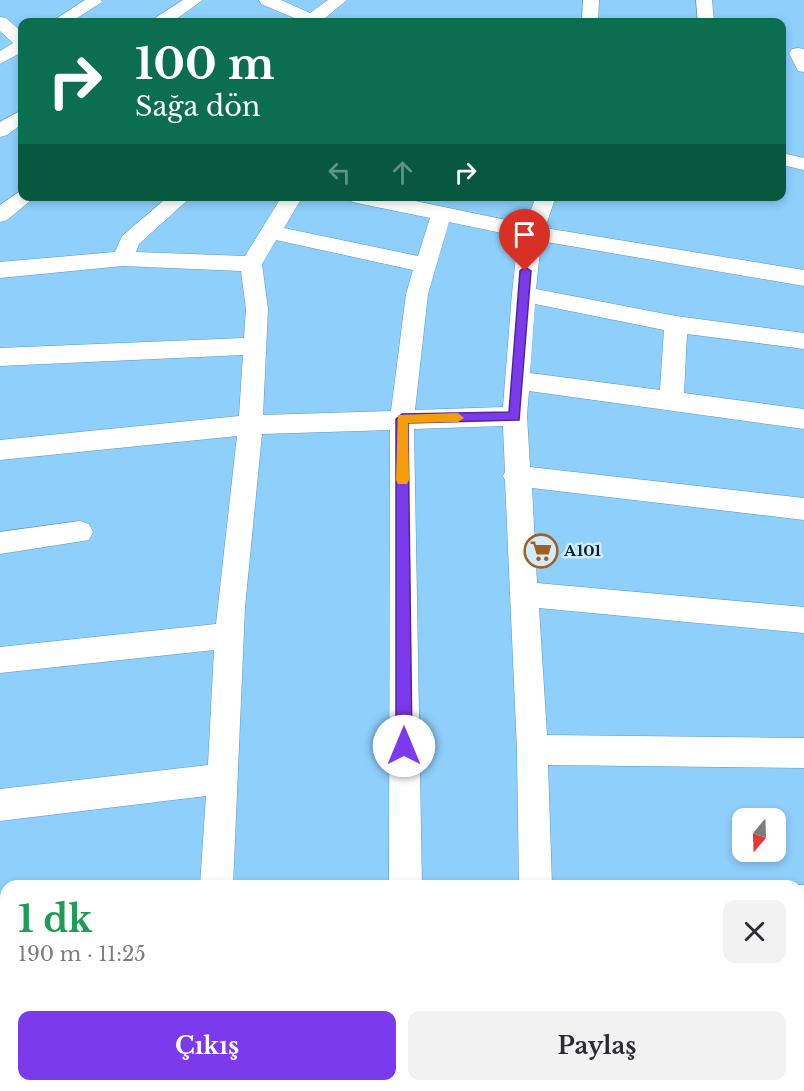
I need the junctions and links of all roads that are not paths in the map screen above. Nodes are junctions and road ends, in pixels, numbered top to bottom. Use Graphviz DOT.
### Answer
graph roads {
  1 [pos="195,0"];
  2 [pos="339,0"];
  3 [pos="591,0"];
  4 [pos="704,0"];
  5 [pos="94,2"];
  6 [pos="273,8"];
  7 [pos="67,18"];
  8 [pos="167,18"];
  9 [pos="305,18"];
  10 [pos="318,18"];
  11 [pos="590,18"];
  12 [pos="706,18"];
  13 [pos="0,22"];
  14 [pos="18,39"];
  15 [pos="18,46"];
  16 [pos="0,59"];
  17 [pos="18,119"];
  18 [pos="0,131"];
  19 [pos="786,160"];
  20 [pos="804,164"];
  21 [pos="19,201"];
  22 [pos="176,201"];
  23 [pos="290,201"];
  24 [pos="379,201"];
  25 [pos="544,201"];
  26 [pos="0,215"];
  27 [pos="441,215"];
  28 [pos="271,232"];
  29 [pos="533,233"];
  30 [pos="123,259"];
  31 [pos="251,264"];
  32 [pos="426,264"];
  33 [pos="0,270"];
  34 [pos="804,278"];
  35 [pos="523,294"];
  36 [pos="676,324"];
  37 [pos="804,341"];
  38 [pos="255,346"];
  39 [pos="0,357"];
  40 [pos="518,381"];
  41 [pos="671,402"];
  42 [pos="515,416"];
  43 [pos="402,419"];
  44 [pos="804,419"];
  45 [pos="250,425"];
  46 [pos="0,450"];
  47 [pos="516,476"];
  48 [pos="804,509"];
  49 [pos="80,532"];
  50 [pos="0,543"];
  51 [pos="524,594"];
  52 [pos="804,620"];
  53 [pos="229,636"];
  54 [pos="0,660"];
  55 [pos="532,750"];
  56 [pos="804,753"];
  57 [pos="222,779"];
  58 [pos="0,805"];
  59 [pos="217,880"];
  60 [pos="405,880"];
  61 [pos="535,880"];
  1 -- 8 [label="street"];
  2 -- 10 [label="street"];
  3 -- 11 [label="street"];
  4 -- 12 [label="street"];
  5 -- 7 [label="street"];
  6 -- 9 [label="street"];
  13 -- 14 [label="street"];
  15 -- 16 [label="street"];
  17 -- 18 [label="street"];
  19 -- 20 [label="street"];
  21 -- 26 [label="street"];
  22 -- 30 [label="street"];
  23 -- 28 [label="street"];
  24 -- 27 [label="street"];
  25 -- 29 [label="street"];
  27 -- 29 [label="street"];
  27 -- 32 [label="street"];
  28 -- 31 [label="street"];
  28 -- 32 [label="street"];
  29 -- 34 [label="street"];
  29 -- 35 [label="street"];
  30 -- 31 [label="street"];
  30 -- 33 [label="street"];
  31 -- 38 [label="street"];
  32 -- 43 [label="street"];
  35 -- 36 [label="street"];
  35 -- 40 [label="street"];
  36 -- 37 [label="street"];
  36 -- 41 [label="street"];
  38 -- 39 [label="street"];
  38 -- 45 [label="street"];
  40 -- 41 [label="street"];
  40 -- 42 [label="street"];
  41 -- 44 [label="street"];
  42 -- 43 [label="street"];
  42 -- 47 [label="street"];
  43 -- 45 [label="street"];
  43 -- 60 [label="street"];
  45 -- 46 [label="street"];
  45 -- 53 [label="street"];
  47 -- 48 [label="street"];
  47 -- 51 [label="street"];
  49 -- 50 [label="street"];
  51 -- 52 [label="street"];
  51 -- 55 [label="street"];
  53 -- 54 [label="street"];
  53 -- 57 [label="street"];
  55 -- 56 [label="street"];
  55 -- 61 [label="street"];
  57 -- 58 [label="street"];
  57 -- 59 [label="street"];
}
